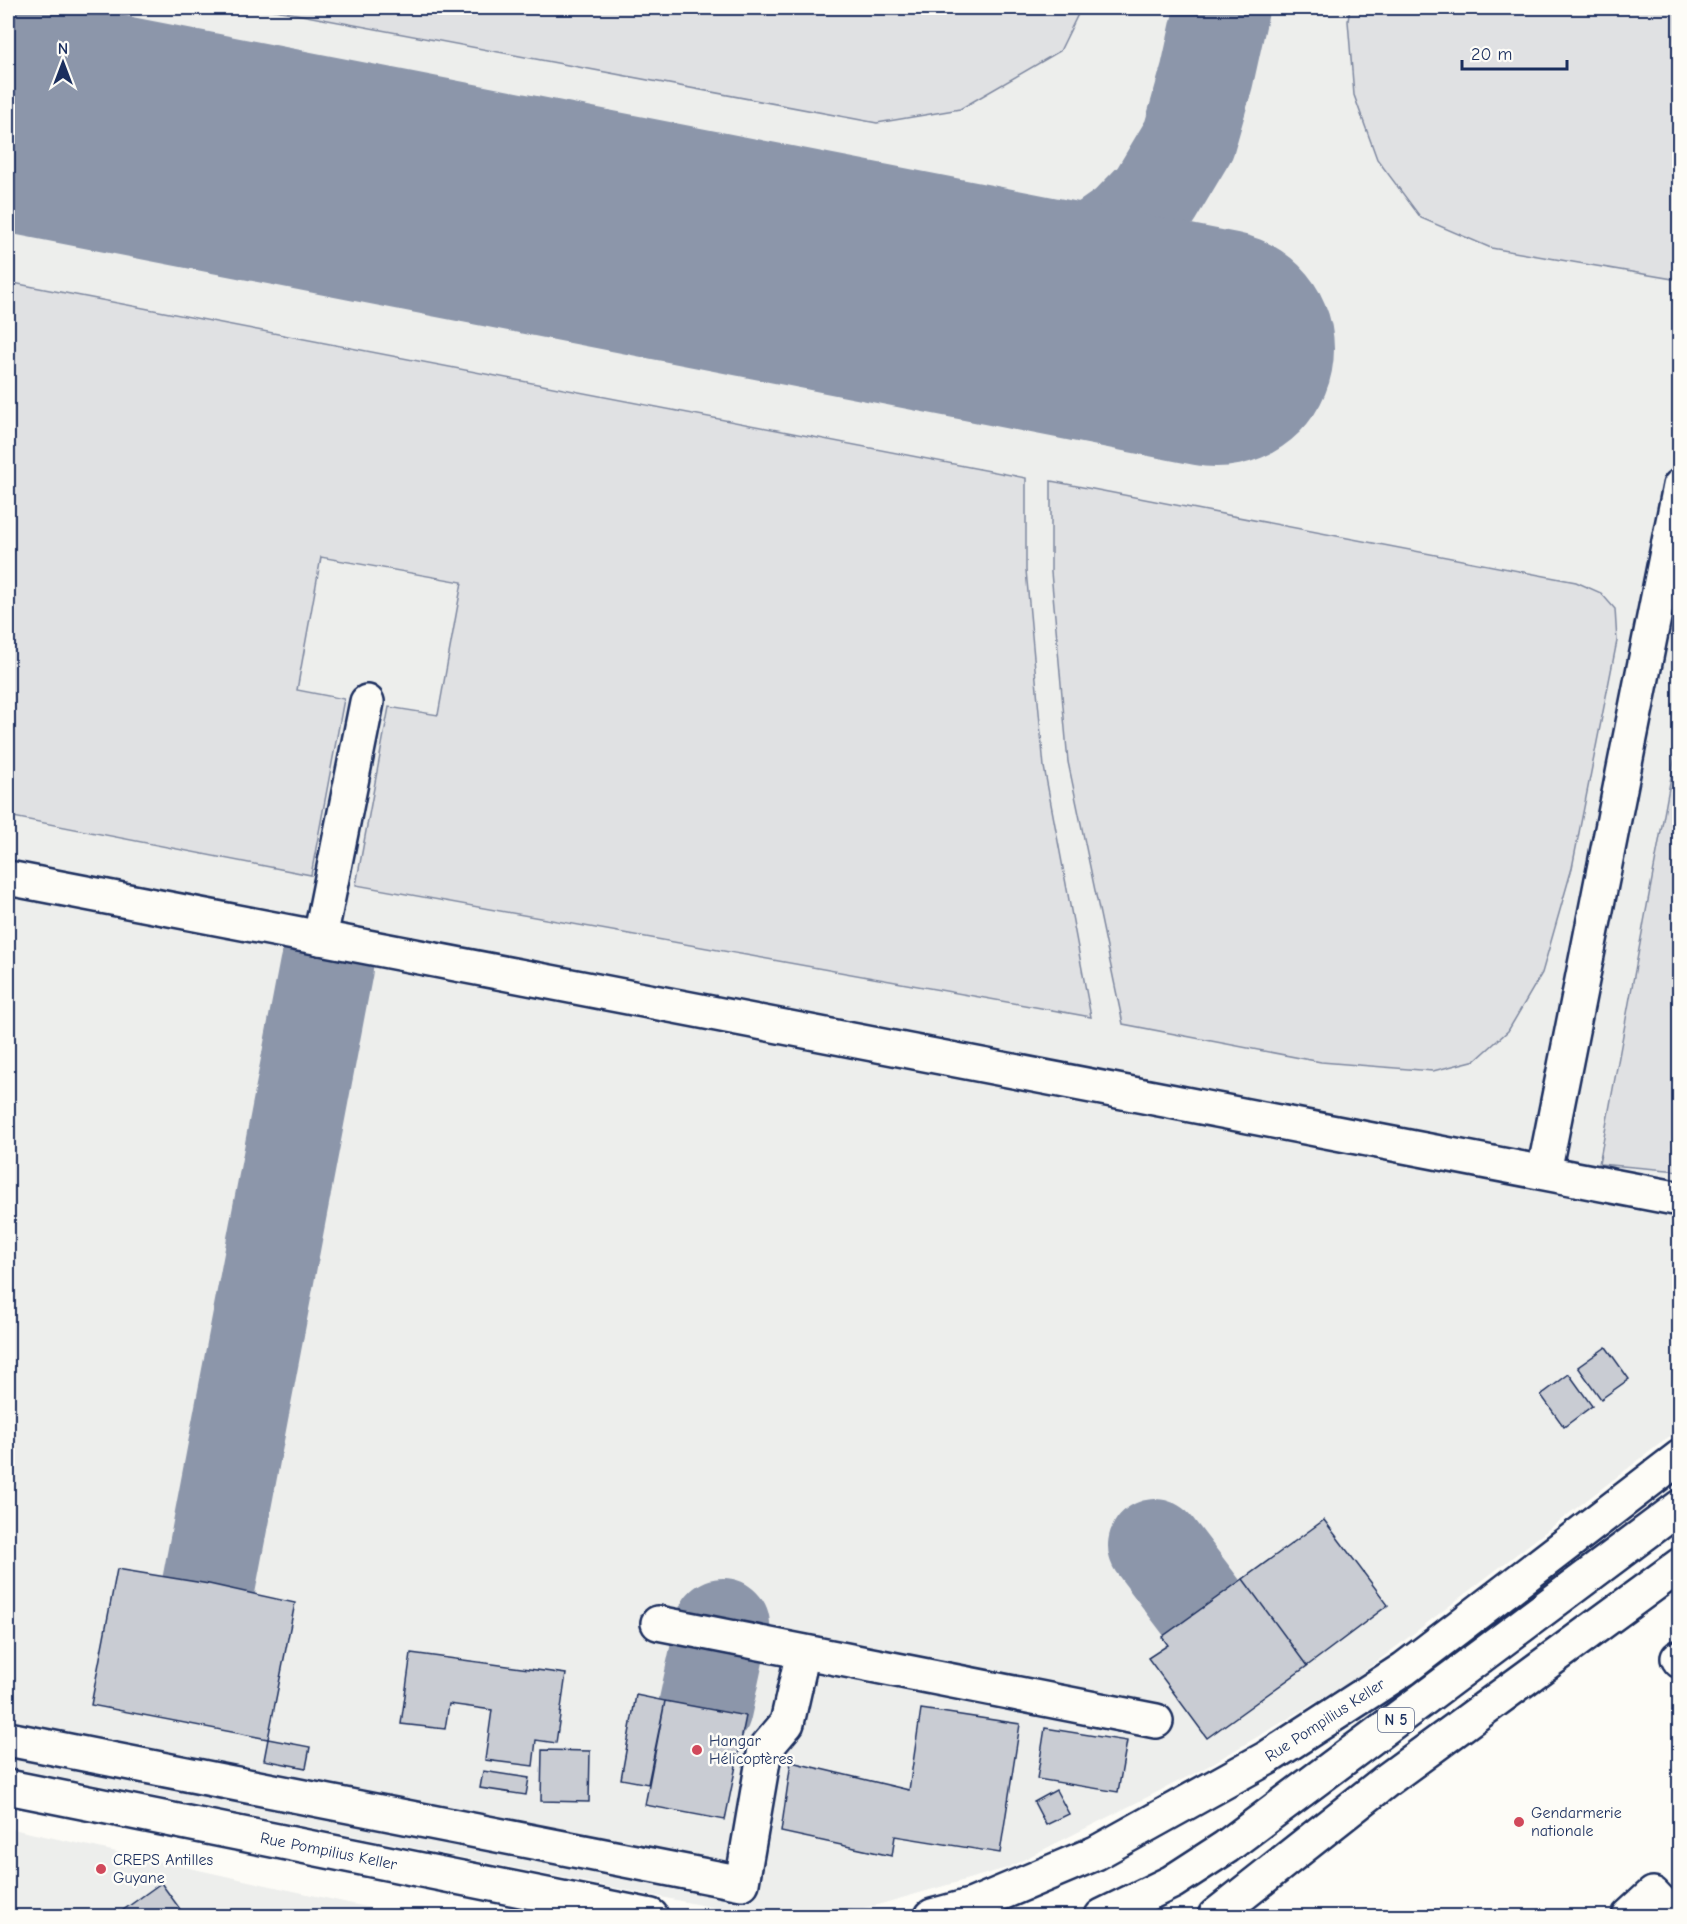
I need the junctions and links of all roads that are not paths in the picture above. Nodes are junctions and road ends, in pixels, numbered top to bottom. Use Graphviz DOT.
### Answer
graph roads {
  1 [pos="1680,486"];
  2 [pos="367,702"];
  3 [pos="8,878"];
  4 [pos="320,938"];
  5 [pos="1544,1172"];
  6 [pos="1680,1199"];
  7 [pos="1680,1457"];
  8 [pos="1680,1507"];
  9 [pos="1679,1567"];
  10 [pos="658,1623"];
  11 [pos="803,1652"];
  12 [pos="1156,1721"];
  13 [pos="8,1739"];
  14 [pos="8,1787"];
  15 [pos="1663,1905"];
  16 [pos="651,1917"];
  17 [pos="932,1917"];
  18 [pos="1102,1917"];
  19 [pos="1215,1917"];
  20 [pos="1629,1917"];
  1 -- 5 [label="street"];
  2 -- 4 [label="street"];
  3 -- 4 [label="street"];
  4 -- 5 [label="street"];
  5 -- 6 [label="street"];
  7 -- 17 [label="street, Rue Pompilius Keller"];
  8 -- 18 [label="street, N 5"];
  9 -- 19 [label="street, N 5"];
  10 -- 11 [label="street"];
  11 -- 12 [label="street"];
  11 -- 13 [label="street"];
  14 -- 16 [label="street, Rue Pompilius Keller"];
  15 -- 20 [label="street"];
}
